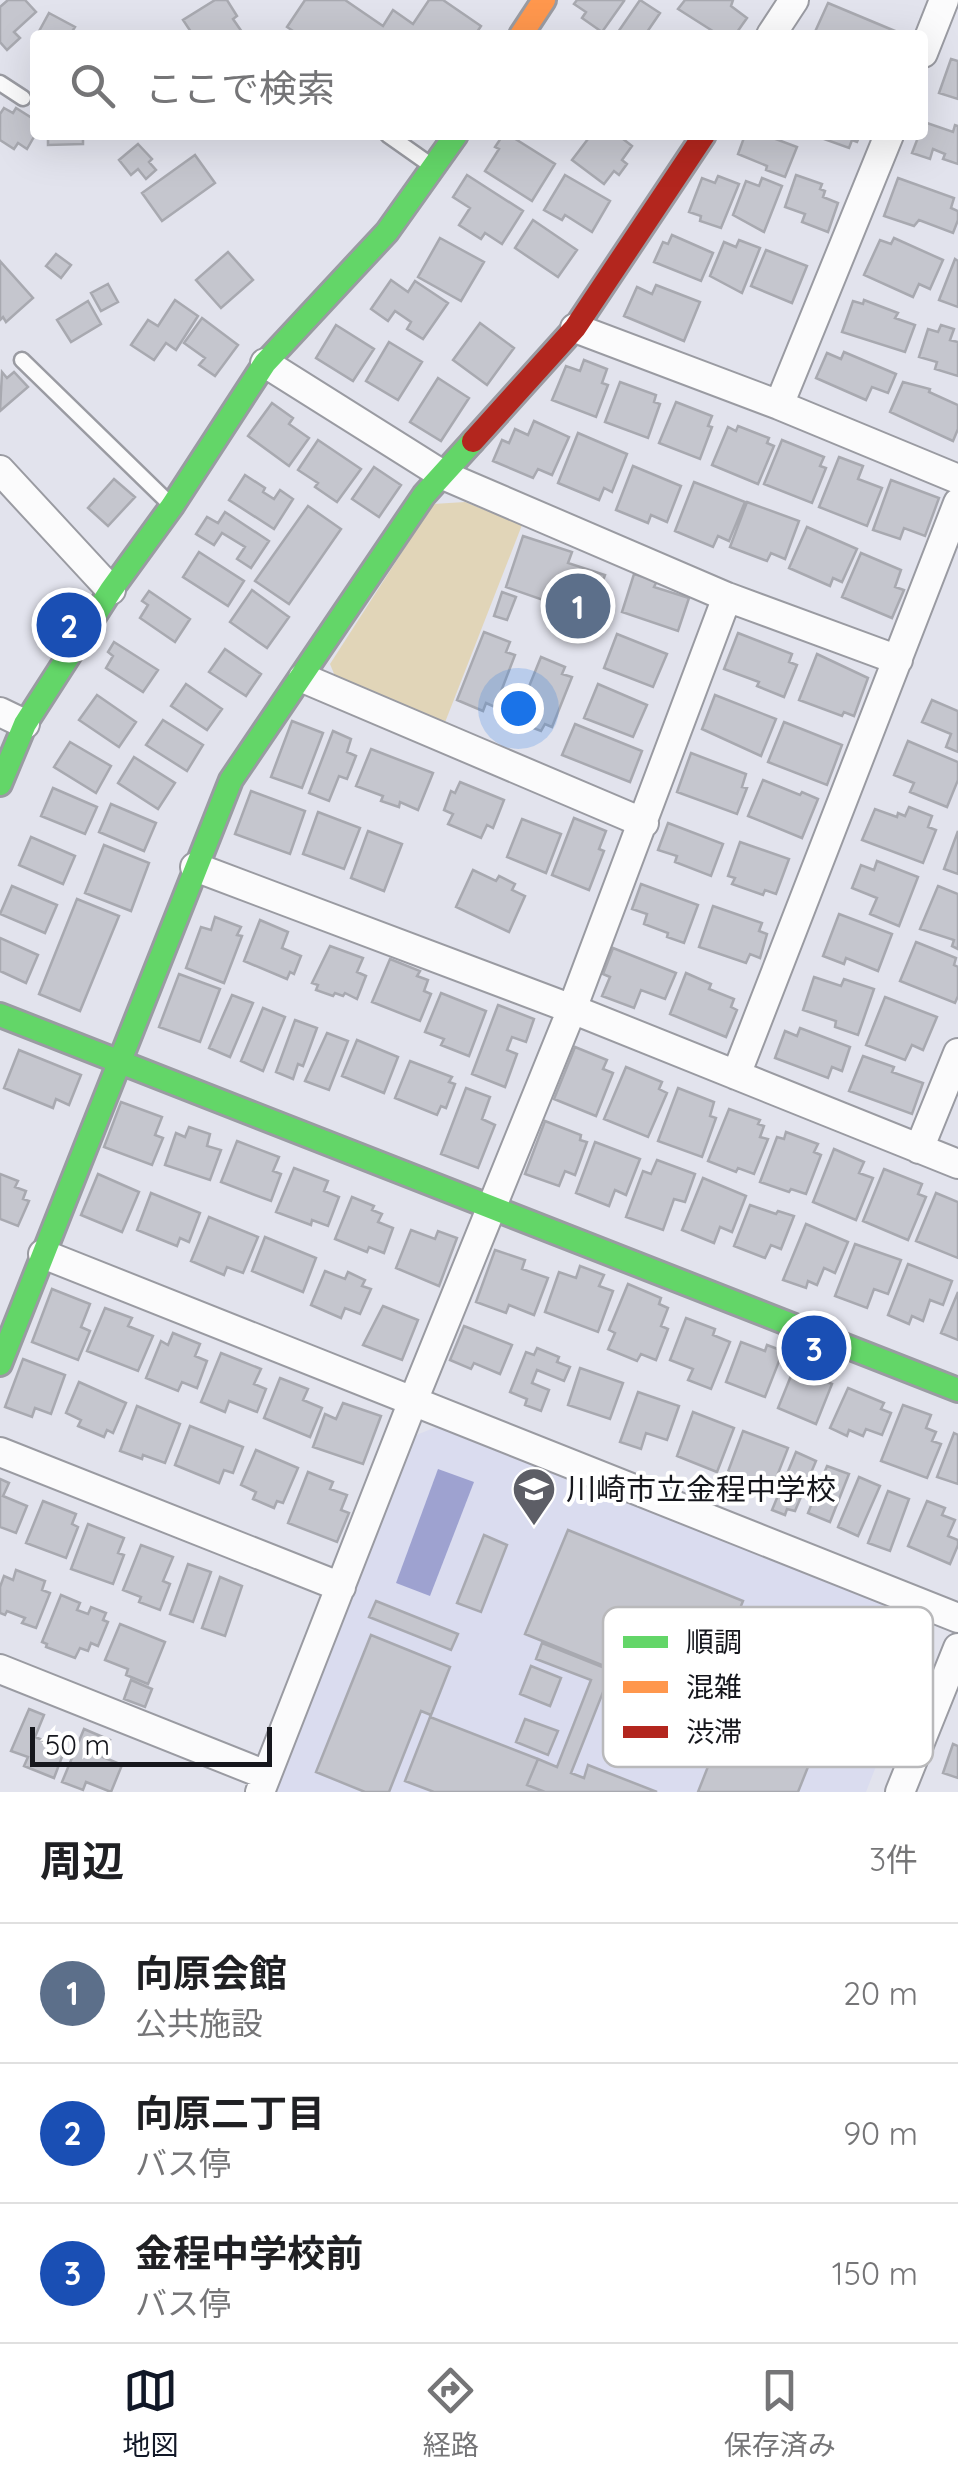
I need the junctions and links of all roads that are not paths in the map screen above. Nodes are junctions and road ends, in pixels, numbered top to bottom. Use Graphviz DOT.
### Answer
graph roads {
  1 [pos="544,0"];
  2 [pos="794,0"];
  3 [pos="944,0"];
  4 [pos="524,30"];
  5 [pos="774,30"];
  6 [pos="928,40"];
  7 [pos="0,83"];
  8 [pos="23,98"];
  9 [pos="395,140"];
  10 [pos="452,140"];
  11 [pos="701,140"];
  12 [pos="888,140"];
  13 [pos="434,166"];
  14 [pos="575,328"];
  15 [pos="22,360"];
  16 [pos="266,364"];
  17 [pos="779,405"];
  18 [pos="0,470"];
  19 [pos="443,475"];
  20 [pos="958,479"];
  21 [pos="958,503"];
  22 [pos="172,506"];
  23 [pos="111,590"];
  24 [pos="727,597"];
  25 [pos="898,660"];
  26 [pos="303,678"];
  27 [pos="12,718"];
  28 [pos="0,784"];
  29 [pos="644,823"];
  30 [pos="196,867"];
  31 [pos="572,1009"];
  32 [pos="0,1015"];
  33 [pos="958,1053"];
  34 [pos="118,1060"];
  35 [pos="736,1075"];
  36 [pos="920,1149"];
  37 [pos="958,1164"];
  38 [pos="493,1207"];
  39 [pos="44,1254"];
  40 [pos="0,1364"];
  41 [pos="958,1390"];
  42 [pos="413,1401"];
  43 [pos="0,1452"];
  44 [pos="341,1586"];
  45 [pos="930,1607"];
  46 [pos="933,1608"];
  47 [pos="958,1618"];
  48 [pos="958,1648"];
  49 [pos="0,1669"];
  50 [pos="933,1710"];
  51 [pos="910,1767"];
  52 [pos="263,1784"];
  53 [pos="900,1792"];
  1 -- 4 [label="street"];
  2 -- 5 [label="street"];
  3 -- 6 [label="street"];
  7 -- 8 [label="lane"];
  9 -- 13 [label="lane"];
  10 -- 13 [label="street"];
  11 -- 14 [label="street"];
  12 -- 17 [label="street"];
  13 -- 16 [label="street"];
  14 -- 17 [label="street"];
  14 -- 19 [label="street"];
  15 -- 22 [label="lane"];
  16 -- 19 [label="street"];
  16 -- 22 [label="street"];
  17 -- 20 [label="street"];
  18 -- 23 [label="street"];
  19 -- 24 [label="street"];
  19 -- 26 [label="street"];
  21 -- 25 [label="street"];
  22 -- 23 [label="street"];
  23 -- 27 [label="street"];
  24 -- 25 [label="street"];
  24 -- 29 [label="street"];
  25 -- 35 [label="street"];
  26 -- 29 [label="street"];
  26 -- 30 [label="street"];
  27 -- 28 [label="street"];
  29 -- 31 [label="street"];
  30 -- 31 [label="street"];
  30 -- 34 [label="street"];
  31 -- 35 [label="street"];
  31 -- 38 [label="street"];
  32 -- 34 [label="street"];
  33 -- 36 [label="street"];
  34 -- 38 [label="street"];
  34 -- 39 [label="street"];
  35 -- 36 [label="street"];
  36 -- 37 [label="street"];
  38 -- 41 [label="street"];
  38 -- 42 [label="street"];
  39 -- 40 [label="street"];
  39 -- 42 [label="street"];
  42 -- 44 [label="street"];
  42 -- 45 [label="street"];
  43 -- 44 [label="street"];
  44 -- 52 [label="street"];
  46 -- 47 [label="street"];
  48 -- 50 [label="street"];
  49 -- 52 [label="street"];
  51 -- 53 [label="street"];
}
